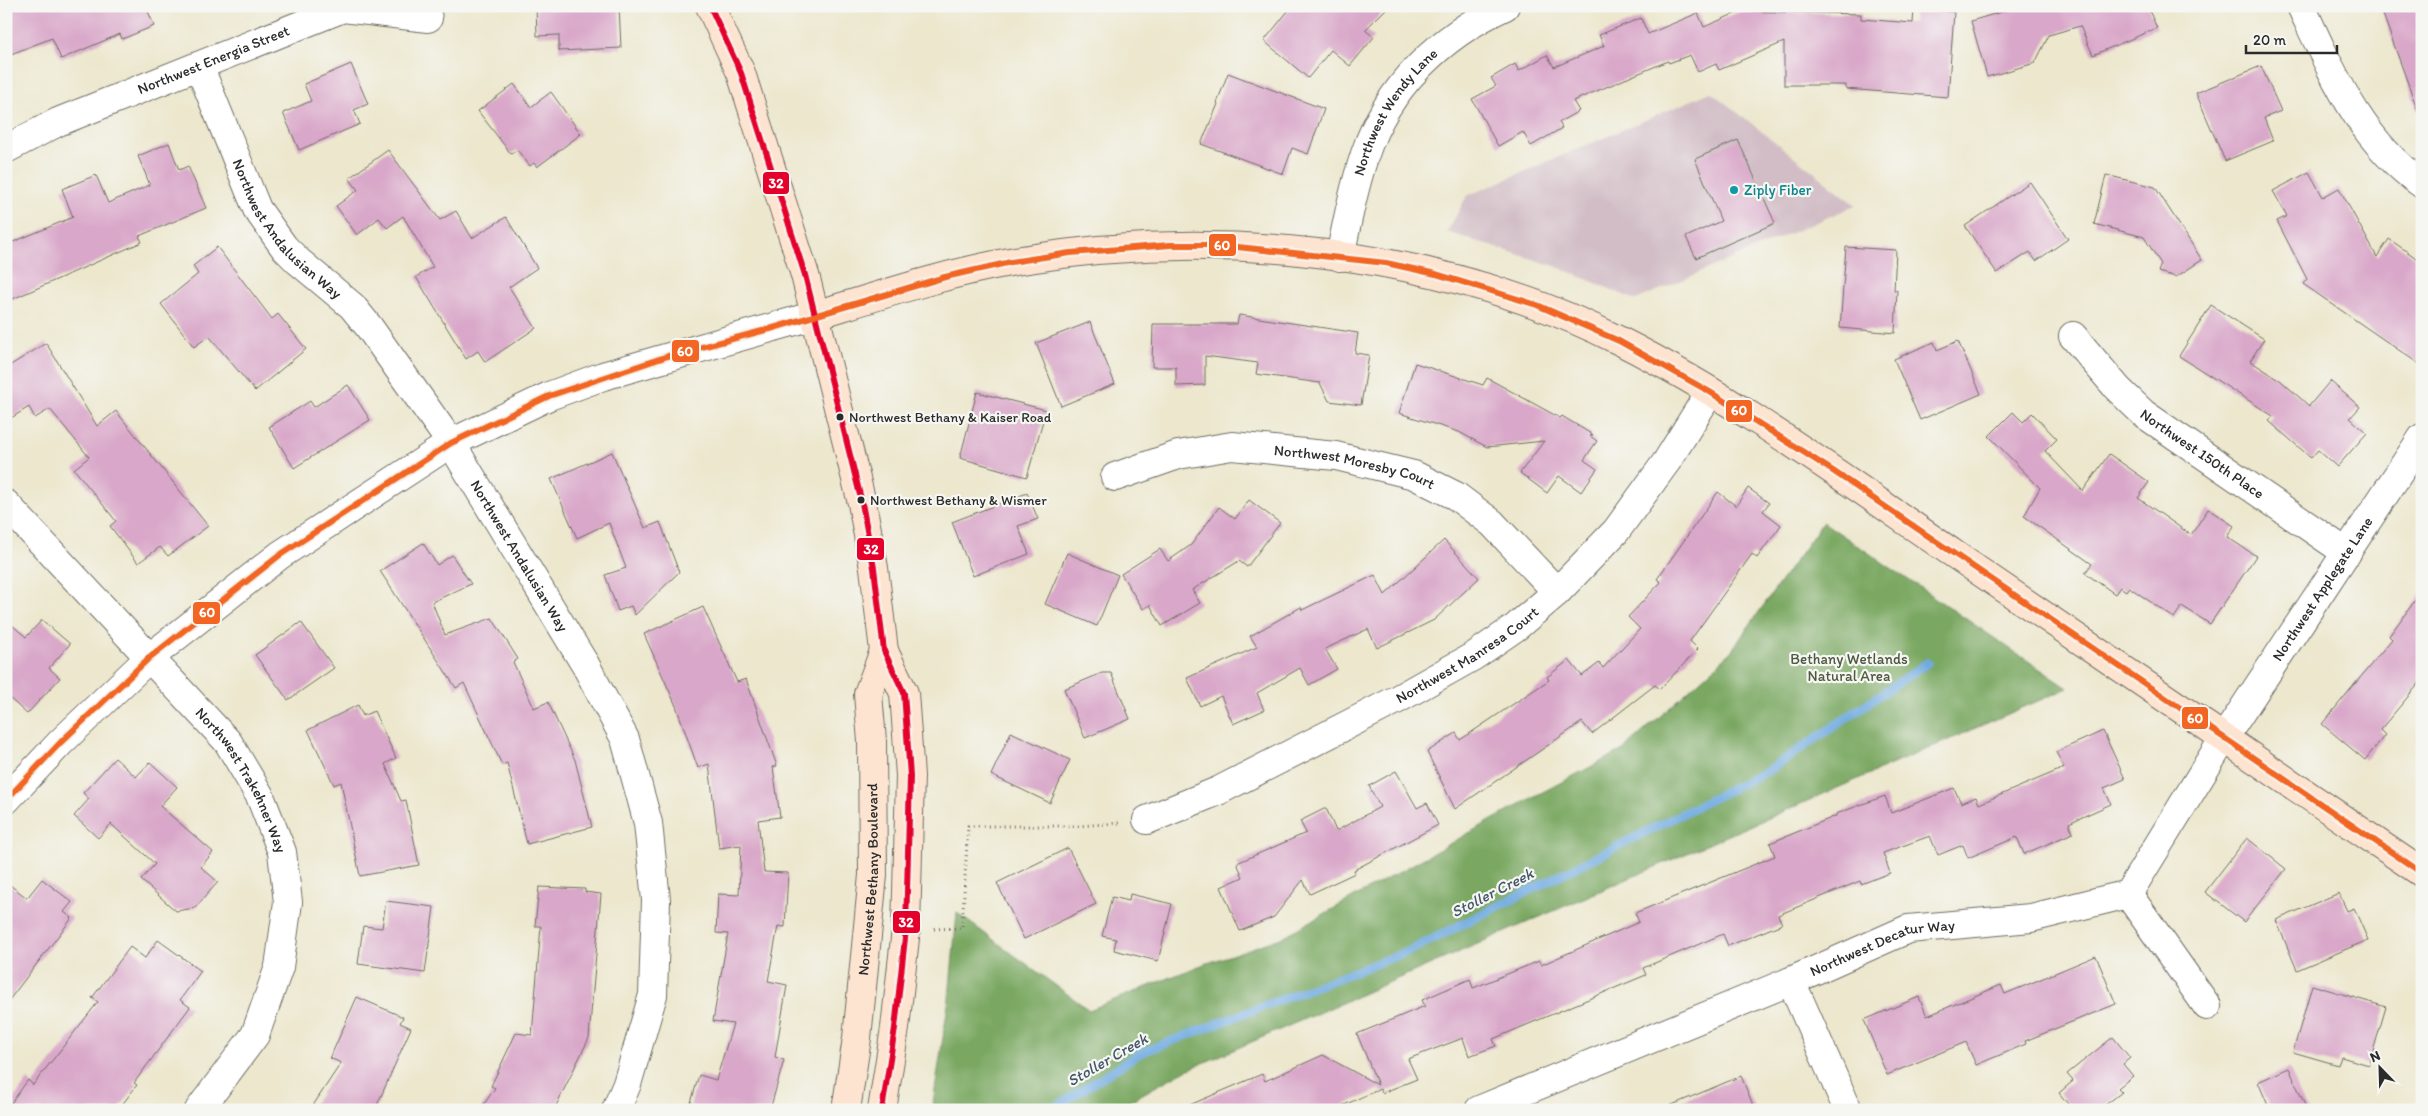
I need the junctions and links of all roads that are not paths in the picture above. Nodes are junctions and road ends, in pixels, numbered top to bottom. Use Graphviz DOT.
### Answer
graph roads {
  1 [pos="710,6"];
  2 [pos="1505,6"];
  3 [pos="2301,6"];
  4 [pos="428,18"];
  5 [pos="199,66"];
  6 [pos="6,149"];
  7 [pos="2422,184"];
  8 [pos="1340,257"];
  9 [pos="816,315"];
  10 [pos="2073,336"];
  11 [pos="1710,392"];
  12 [pos="2422,438"];
  13 [pos="451,443"];
  14 [pos="1115,477"];
  15 [pos="6,504"];
  16 [pos="2347,553"];
  17 [pos="1557,592"];
  18 [pos="884,651"];
  19 [pos="149,658"];
  20 [pos="2224,738"];
  21 [pos="6,800"];
  22 [pos="1147,820"];
  23 [pos="2422,873"];
  24 [pos="2128,894"];
  25 [pos="1790,981"];
  26 [pos="2207,1006"];
  27 [pos="199,1110"];
  28 [pos="616,1110"];
  29 [pos="846,1110"];
  30 [pos="882,1110"];
  31 [pos="1479,1110"];
  32 [pos="1848,1110"];
  1 -- 9 [label="main road, Northwest Bethany Boulevard"];
  2 -- 8 [label="street, Northwest Wendy Lane"];
  3 -- 7 [label="street"];
  4 -- 5 [label="street, Northwest Energia Street"];
  5 -- 6 [label="street, Northwest Energia Street"];
  5 -- 13 [label="street, Northwest Andalusian Way"];
  8 -- 9 [label="main road"];
  8 -- 11 [label="main road"];
  9 -- 13 [label="street"];
  9 -- 18 [label="main road, Northwest Bethany Boulevard"];
  10 -- 16 [label="street, Northwest 150th Place"];
  11 -- 17 [label="street, Northwest Manresa Court"];
  11 -- 20 [label="main road"];
  12 -- 16 [label="street, Northwest Applegate Lane"];
  13 -- 19 [label="street"];
  13 -- 28 [label="street, Northwest Andalusian Way"];
  14 -- 17 [label="street, Northwest Moresby Court"];
  15 -- 19 [label="street, Northwest Trakehner Way"];
  16 -- 20 [label="street, Northwest Applegate Lane"];
  17 -- 22 [label="street, Northwest Manresa Court"];
  18 -- 29 [label="main road, Northwest Bethany Boulevard"];
  18 -- 30 [label="main road, Northwest Bethany Boulevard"];
  19 -- 21 [label="street"];
  19 -- 27 [label="street, Northwest Trakehner Way"];
  20 -- 23 [label="main road"];
  20 -- 24 [label="street"];
  24 -- 25 [label="street, Northwest Decatur Way"];
  24 -- 26 [label="street"];
  25 -- 31 [label="street, Northwest Decatur Way"];
  25 -- 32 [label="street"];
}
